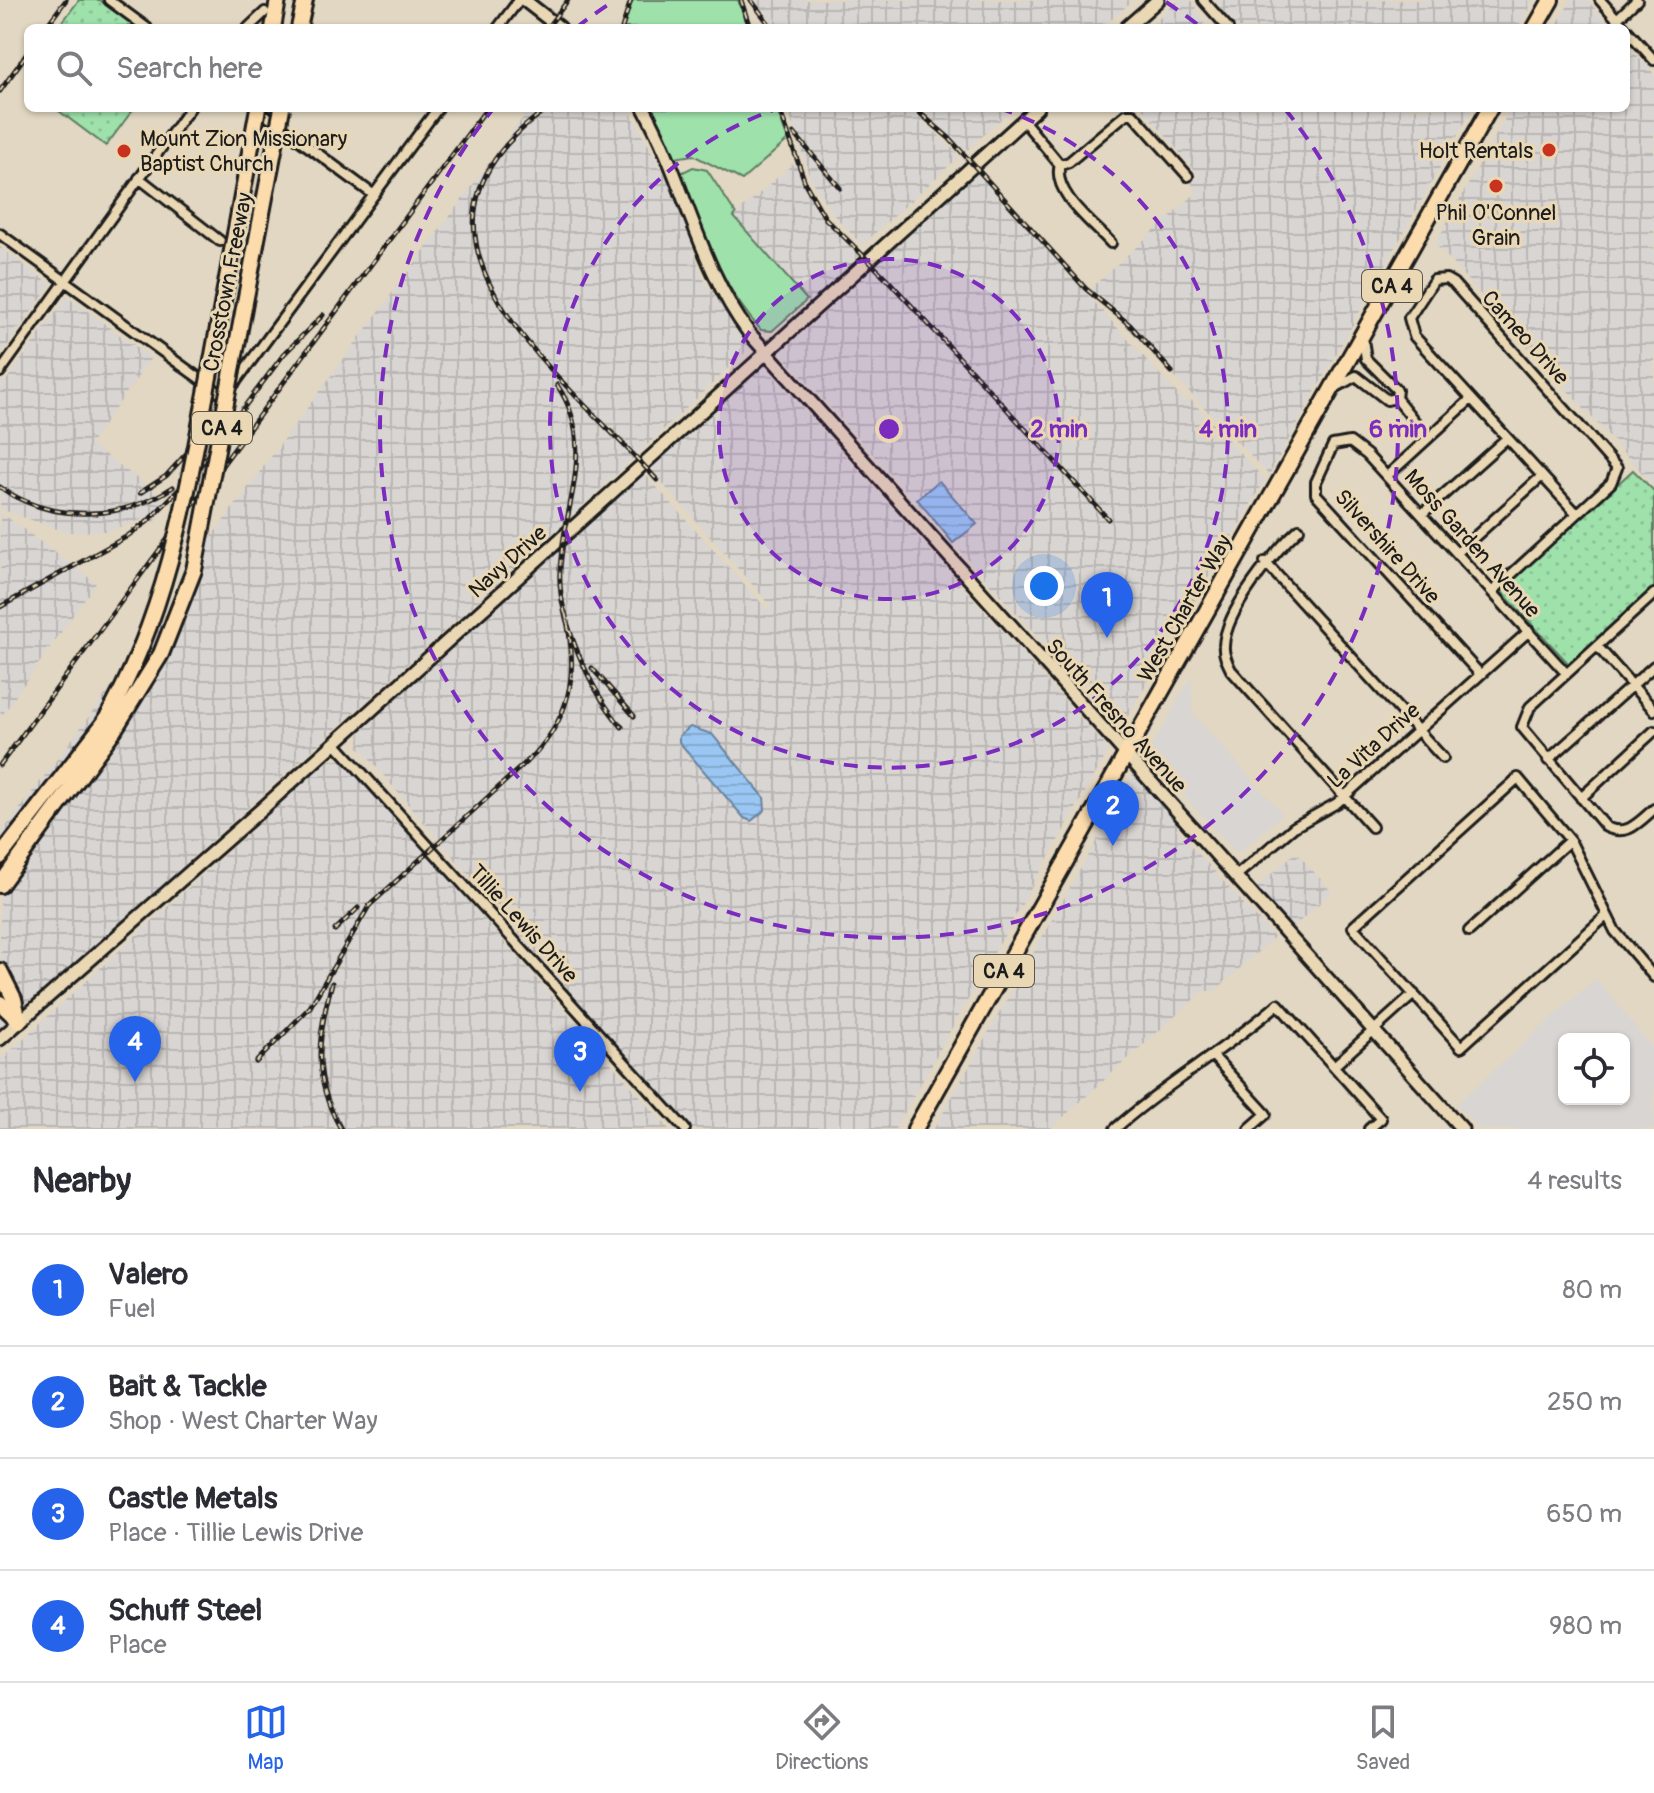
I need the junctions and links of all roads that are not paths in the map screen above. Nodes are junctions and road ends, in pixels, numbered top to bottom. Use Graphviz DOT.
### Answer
graph roads {
  1 [pos="109,0"];
  2 [pos="278,0"];
  3 [pos="305,0"];
  4 [pos="521,0"];
  5 [pos="1158,0"];
  6 [pos="1203,0"];
  7 [pos="1551,0"];
  8 [pos="1600,0"];
  9 [pos="1637,0"];
  10 [pos="265,12"];
  11 [pos="1617,19"];
  12 [pos="142,24"];
  13 [pos="252,24"];
  14 [pos="274,24"];
  15 [pos="300,24"];
  16 [pos="501,24"];
  17 [pos="554,24"];
  18 [pos="1131,24"];
  19 [pos="1224,24"];
  20 [pos="1537,24"];
  21 [pos="1622,24"];
  22 [pos="1630,33"];
  23 [pos="1654,60"];
  24 [pos="187,112"];
  25 [pos="256,112"];
  26 [pos="262,112"];
  27 [pos="281,112"];
  28 [pos="435,112"];
  29 [pos="646,112"];
  30 [pos="1032,112"];
  31 [pos="1488,112"];
  32 [pos="1023,120"];
  33 [pos="1060,165"];
  34 [pos="1188,176"];
  35 [pos="139,178"];
  36 [pos="374,195"];
  37 [pos="0,234"];
  38 [pos="220,241"];
  39 [pos="1111,243"];
  40 [pos="65,282"];
  41 [pos="1363,339"];
  42 [pos="766,354"];
  43 [pos="0,372"];
  44 [pos="1335,388"];
  45 [pos="1396,398"];
  46 [pos="1471,399"];
  47 [pos="1428,438"];
  48 [pos="1507,438"];
  49 [pos="1350,442"];
  50 [pos="1387,476"];
  51 [pos="1542,476"];
  52 [pos="1422,514"];
  53 [pos="1577,514"];
  54 [pos="1299,529"];
  55 [pos="1457,553"];
  56 [pos="1265,562"];
  57 [pos="1493,591"];
  58 [pos="1654,594"];
  59 [pos="1529,631"];
  60 [pos="1597,646"];
  61 [pos="1654,666"];
  62 [pos="1479,673"];
  63 [pos="1566,673"];
  64 [pos="1631,687"];
  65 [pos="1654,710"];
  66 [pos="109,727"];
  67 [pos="1417,730"];
  68 [pos="1654,731"];
  69 [pos="335,743"];
  70 [pos="1125,755"];
  71 [pos="1443,758"];
  72 [pos="1548,760"];
  73 [pos="1344,797"];
  74 [pos="1581,798"];
  75 [pos="1654,809"];
  76 [pos="1372,827"];
  77 [pos="1570,840"];
  78 [pos="0,857"];
  79 [pos="1236,876"];
  80 [pos="0,885"];
  81 [pos="1606,916"];
  82 [pos="1469,931"];
  83 [pos="0,971"];
  84 [pos="1654,977"];
  85 [pos="1414,994"];
  86 [pos="0,1003"];
  87 [pos="19,1021"];
  88 [pos="1374,1031"];
  89 [pos="0,1039"];
  90 [pos="1213,1056"];
  91 [pos="1334,1066"];
  92 [pos="685,1129"];
  93 [pos="915,1129"];
  94 [pos="1115,1129"];
  95 [pos="1249,1129"];
  96 [pos="1369,1129"];
  97 [pos="1462,1129"];
  1 -- 12 [label="street"];
  2 -- 14 [label="highway"];
  3 -- 15 [label="highway"];
  4 -- 16 [label="street"];
  4 -- 17 [label="street"];
  5 -- 18 [label="street"];
  6 -- 19 [label="street"];
  7 -- 20 [label="highway"];
  8 -- 11 [label="street"];
  9 -- 11 [label="street"];
  10 -- 13 [label="street"];
  11 -- 21 [label="street"];
  22 -- 23 [label="street"];
  24 -- 35 [label="street"];
  25 -- 66 [label="highway, Crosstown Freeway / CA 4, bridge"];
  26 -- 36 [label="street"];
  27 -- 66 [label="highway, Crosstown Freeway / CA 4, bridge"];
  28 -- 36 [label="street"];
  29 -- 42 [label="street, South Fresno Avenue"];
  30 -- 32 [label="street, Navy Drive"];
  31 -- 41 [label="highway, West Charter Way / CA 4"];
  32 -- 33 [label="street"];
  32 -- 42 [label="street, Navy Drive"];
  33 -- 34 [label="street"];
  33 -- 39 [label="street"];
  35 -- 38 [label="street"];
  35 -- 40 [label="street"];
  36 -- 40 [label="street"];
  37 -- 40 [label="street"];
  40 -- 43 [label="street"];
  41 -- 44 [label="highway, West Charter Way / CA 4"];
  41 -- 45 [label="street"];
  42 -- 69 [label="street, Navy Drive"];
  42 -- 70 [label="street, South Fresno Avenue"];
  44 -- 45 [label="street"];
  44 -- 70 [label="highway, West Charter Way / CA 4"];
  45 -- 47 [label="street"];
  46 -- 47 [label="street"];
  46 -- 48 [label="street"];
  46 -- 53 [label="street, Cameo Drive"];
  47 -- 50 [label="street"];
  48 -- 51 [label="street"];
  48 -- 52 [label="street"];
  49 -- 50 [label="street, Moss Garden Avenue"];
  49 -- 62 [label="street, Silvershire Drive"];
  50 -- 52 [label="street, Moss Garden Avenue"];
  51 -- 53 [label="street"];
  51 -- 55 [label="street"];
  52 -- 55 [label="street, Moss Garden Avenue"];
  53 -- 57 [label="street"];
  54 -- 56 [label="street"];
  55 -- 57 [label="street, Moss Garden Avenue"];
  56 -- 67 [label="street"];
  56 -- 73 [label="street"];
  57 -- 59 [label="street, Moss Garden Avenue"];
  58 -- 60 [label="street"];
  59 -- 62 [label="street, La Vita Drive"];
  59 -- 63 [label="street, Moss Garden Avenue"];
  60 -- 63 [label="street"];
  60 -- 64 [label="street"];
  61 -- 64 [label="street"];
  62 -- 67 [label="street, La Vita Drive"];
  63 -- 72 [label="street"];
  64 -- 65 [label="street"];
  64 -- 72 [label="street"];
  66 -- 78 [label="highway, Crosstown Freeway / CA 4"];
  66 -- 80 [label="highway, Crosstown Freeway / CA 4"];
  67 -- 71 [label="street"];
  67 -- 73 [label="street, La Vita Drive"];
  68 -- 74 [label="street"];
  69 -- 87 [label="street, Navy Drive"];
  69 -- 92 [label="street, Tillie Lewis Drive"];
  70 -- 79 [label="street, South Fresno Avenue"];
  70 -- 93 [label="highway, West Charter Way / CA 4"];
  72 -- 74 [label="street"];
  73 -- 76 [label="street"];
  73 -- 79 [label="street, La Vita Drive"];
  74 -- 75 [label="street"];
  77 -- 81 [label="street"];
  77 -- 82 [label="street"];
  77 -- 85 [label="street"];
  79 -- 88 [label="street, South Fresno Avenue"];
  81 -- 84 [label="street"];
  81 -- 85 [label="street"];
  83 -- 87 [label="highway"];
  85 -- 88 [label="street"];
  86 -- 87 [label="highway"];
  87 -- 89 [label="street, Navy Drive"];
  88 -- 91 [label="street"];
  88 -- 97 [label="street, South Fresno Avenue"];
  90 -- 91 [label="street"];
  90 -- 94 [label="street"];
  90 -- 95 [label="street"];
  91 -- 96 [label="street"];
}
